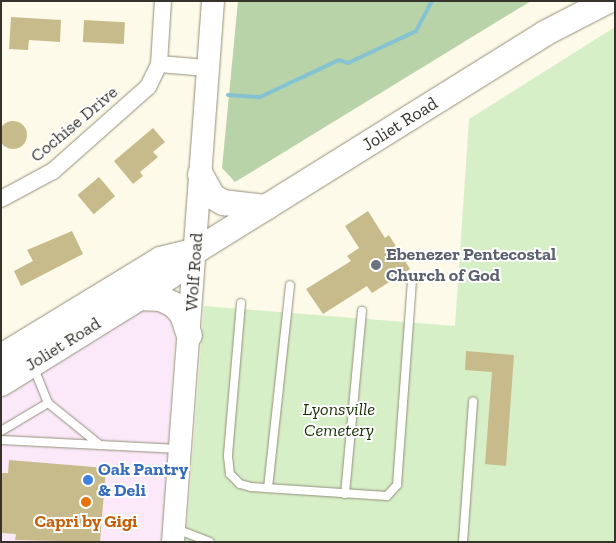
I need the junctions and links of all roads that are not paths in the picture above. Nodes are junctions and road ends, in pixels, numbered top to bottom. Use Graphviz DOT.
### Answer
graph roads {
  1 [pos="164,1"];
  2 [pos="213,1"];
  3 [pos="606,1"];
  4 [pos="158,64"];
  5 [pos="208,68"];
  6 [pos="200,174"];
  7 [pos="1,199"];
  8 [pos="266,207"];
  9 [pos="196,250"];
  10 [pos="412,281"];
  11 [pos="290,284"];
  12 [pos="138,298"];
  13 [pos="242,303"];
  14 [pos="362,311"];
  15 [pos="189,334"];
  16 [pos="1,356"];
  17 [pos="32,363"];
  18 [pos="1,383"];
  19 [pos="473,401"];
  20 [pos="48,403"];
  21 [pos="1,431"];
  22 [pos="1,440"];
  23 [pos="100,445"];
  24 [pos="180,449"];
  25 [pos="268,488"];
  26 [pos="345,494"];
  27 [pos="174,535"];
  28 [pos="210,542"];
  29 [pos="463,542"];
  1 -- 4 [label="street, Cochise Drive"];
  2 -- 5 [label="street, Wolf Road"];
  3 -- 8 [label="main road, Joliet Road"];
  4 -- 5 [label="street"];
  4 -- 7 [label="street, Cochise Drive"];
  5 -- 6 [label="street, Wolf Road"];
  6 -- 8 [label="main road"];
  6 -- 9 [label="street, Wolf Road"];
  8 -- 9 [label="main road, Joliet Road"];
  9 -- 12 [label="main road, Joliet Road"];
  9 -- 15 [label="street, Wolf Road"];
  9 -- 16 [label="main road, Joliet Road"];
  10 -- 26 [label="lane"];
  11 -- 25 [label="lane"];
  12 -- 15 [label="main road"];
  12 -- 17 [label="main road, Joliet Road"];
  13 -- 25 [label="lane"];
  14 -- 26 [label="lane"];
  15 -- 24 [label="street, Wolf Road"];
  17 -- 18 [label="main road, Joliet Road"];
  17 -- 20 [label="lane"];
  19 -- 29 [label="lane"];
  20 -- 21 [label="lane"];
  20 -- 23 [label="lane"];
  22 -- 23 [label="lane"];
  23 -- 24 [label="lane"];
  24 -- 27 [label="street, Wolf Road"];
  25 -- 26 [label="lane"];
  27 -- 28 [label="lane"];
}
